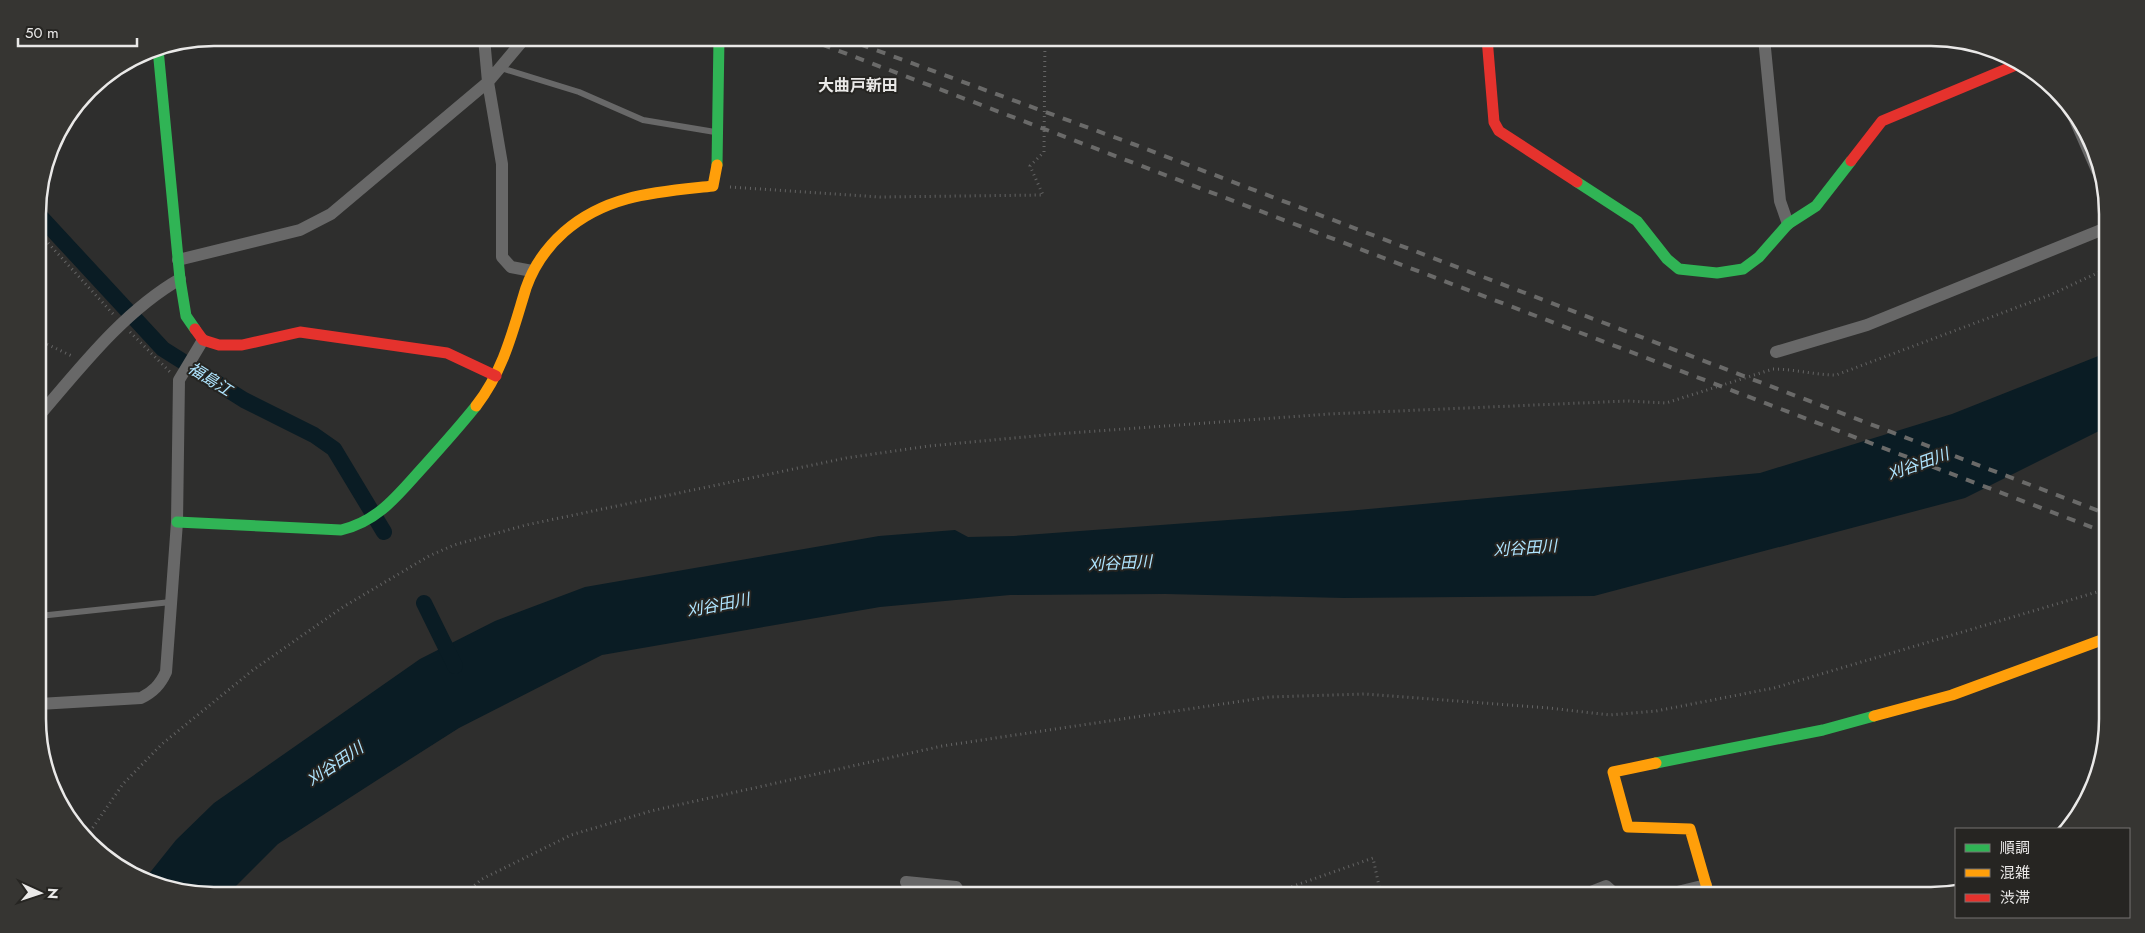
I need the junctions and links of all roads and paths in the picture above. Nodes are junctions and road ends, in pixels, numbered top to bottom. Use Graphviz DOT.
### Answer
graph roads {
  1 [pos="485,46"];
  2 [pos="517,46"];
  3 [pos="719,46"];
  4 [pos="1045,46"];
  5 [pos="1488,46"];
  6 [pos="1765,46"];
  7 [pos="159,56"];
  8 [pos="500,67"];
  9 [pos="2011,67"];
  10 [pos="488,82"];
  11 [pos="717,132"];
  12 [pos="713,186"];
  13 [pos="1788,224"];
  14 [pos="2099,231"];
  15 [pos="47,242"];
  16 [pos="178,260"];
  17 [pos="532,271"];
  18 [pos="2099,272"];
  19 [pos="180,279"];
  20 [pos="122,323"];
  21 [pos="203,340"];
  22 [pos="47,344"];
  23 [pos="1776,352"];
  24 [pos="87,363"];
  25 [pos="181,376"];
  26 [pos="496,376"];
  27 [pos="47,407"];
  28 [pos="177,522"];
  29 [pos="2099,591"];
  30 [pos="171,602"];
  31 [pos="46,615"];
  32 [pos="2099,641"];
  33 [pos="46,704"];
  34 [pos="90,832"];
  35 [pos="906,882"];
  36 [pos="1292,886"];
  37 [pos="1379,886"];
  38 [pos="1706,886"];
  39 [pos="473,887"];
  40 [pos="955,887"];
  1 -- 10 [label="street"];
  2 -- 8 [label="street"];
  3 -- 11 [label="street"];
  4 -- 12 [label="path"];
  5 -- 13 [label="street"];
  6 -- 13 [label="street"];
  7 -- 16 [label="street"];
  8 -- 10 [label="street"];
  8 -- 11 [label="lane"];
  9 -- 13 [label="street"];
  10 -- 16 [label="street"];
  10 -- 17 [label="street"];
  11 -- 12 [label="street"];
  12 -- 17 [label="street"];
  14 -- 23 [label="street"];
  15 -- 20 [label="path"];
  16 -- 19 [label="street"];
  17 -- 26 [label="street"];
  18 -- 34 [label="path"];
  19 -- 20 [label="street"];
  19 -- 21 [label="street"];
  20 -- 24 [label="street"];
  20 -- 25 [label="path"];
  21 -- 25 [label="street"];
  21 -- 26 [label="street"];
  22 -- 24 [label="path"];
  24 -- 27 [label="street"];
  25 -- 28 [label="street"];
  26 -- 28 [label="street"];
  28 -- 30 [label="street"];
  29 -- 39 [label="path"];
  30 -- 31 [label="lane"];
  30 -- 33 [label="street"];
  32 -- 38 [label="street"];
  35 -- 40 [label="street"];
  36 -- 37 [label="path"];
}
